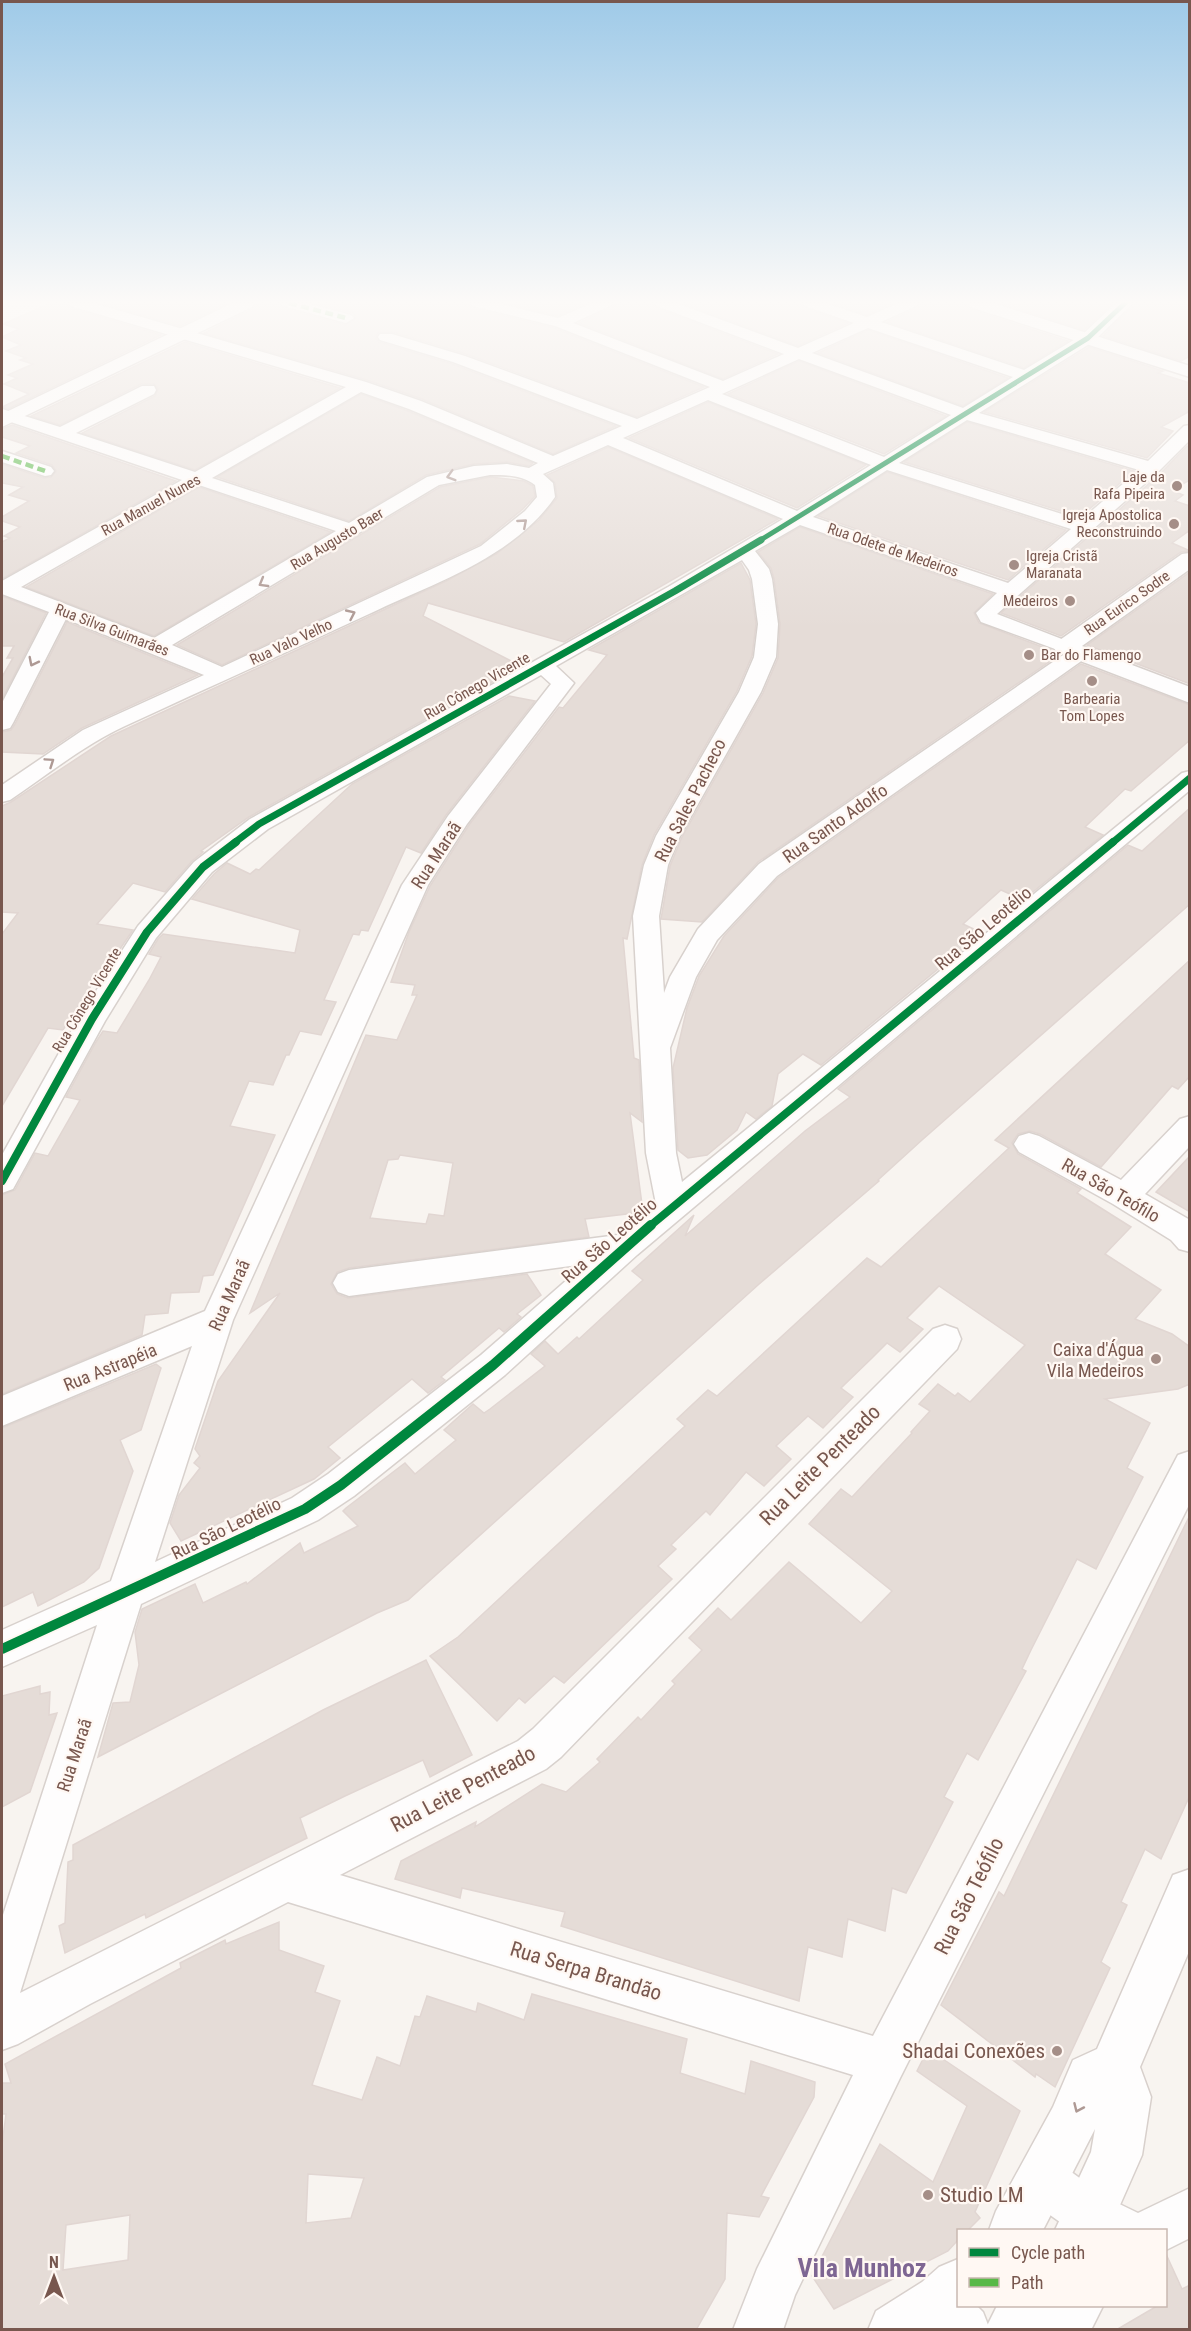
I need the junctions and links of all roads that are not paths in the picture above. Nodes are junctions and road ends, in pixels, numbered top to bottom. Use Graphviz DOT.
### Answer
graph roads {
  1 [pos="104,412"];
  2 [pos="315,412"];
  3 [pos="431,412"];
  4 [pos="601,412"];
  5 [pos="670,412"];
  6 [pos="753,412"];
  7 [pos="957,412"];
  8 [pos="967,412"];
  9 [pos="963,414"];
  10 [pos="4,417"];
  11 [pos="639,426"];
  12 [pos="1190,430"];
  13 [pos="62,433"];
  14 [pos="610,439"];
  15 [pos="2,456"];
  16 [pos="554,463"];
  17 [pos="885,464"];
  18 [pos="1152,468"];
  19 [pos="45,471"];
  20 [pos="529,473"];
  21 [pos="200,478"];
  22 [pos="798,518"];
  23 [pos="1084,527"];
  24 [pos="352,530"];
  25 [pos="744,550"];
  26 [pos="1190,559"];
  27 [pos="3,587"];
  28 [pos="1011,591"];
  29 [pos="60,610"];
  30 [pos="156,646"];
  31 [pos="1072,650"];
  32 [pos="543,666"];
  33 [pos="222,675"];
  34 [pos="1190,696"];
  35 [pos="2,723"];
  36 [pos="1190,778"];
  37 [pos="2,795"];
  38 [pos="656,1050"];
  39 [pos="1190,1128"];
  40 [pos="1029,1144"];
  41 [pos="2,1181"];
  42 [pos="1124,1196"];
  43 [pos="672,1207"];
  44 [pos="1190,1240"];
  45 [pos="626,1246"];
  46 [pos="349,1283"];
  47 [pos="217,1320"];
  48 [pos="945,1339"];
  49 [pos="2,1411"];
  50 [pos="1190,1466"];
  51 [pos="126,1592"];
  52 [pos="2,1649"];
  53 [pos="287,1880"];
  54 [pos="1190,1892"];
  55 [pos="2,1984"];
  56 [pos="2,2028"];
  57 [pos="884,2062"];
  58 [pos="1115,2067"];
  59 [pos="1042,2180"];
  60 [pos="1190,2212"];
  61 [pos="1097,2225"];
  62 [pos="1016,2229"];
  63 [pos="1157,2229"];
  64 [pos="955,2306"];
  65 [pos="1032,2307"];
  66 [pos="1077,2307"];
  67 [pos="758,2330"];
  68 [pos="895,2330"];
  69 [pos="1012,2330"];
  70 [pos="1060,2330"];
  1 -- 13 [label="street"];
  2 -- 21 [label="street, Rua Manuel Nunes"];
  3 -- 16 [label="street"];
  4 -- 11 [label="street"];
  5 -- 11 [label="street"];
  6 -- 17 [label="street"];
  7 -- 9 [label="street"];
  8 -- 9 [label="street, Rua Cônego Vicente"];
  9 -- 17 [label="street, Rua Cônego Vicente"];
  9 -- 18 [label="street"];
  10 -- 13 [label="street"];
  11 -- 14 [label="street"];
  12 -- 18 [label="street"];
  13 -- 21 [label="street"];
  14 -- 16 [label="street"];
  14 -- 22 [label="street, Rua Odete de Medeiros"];
  15 -- 19 [label="street"];
  16 -- 20 [label="street"];
  17 -- 22 [label="street, Rua Cônego Vicente"];
  17 -- 23 [label="street"];
  18 -- 23 [label="street"];
  20 -- 24 [label="street, Rua Augusto Baer, one-way"];
  33 -- 20 [label="street, Rua Valo Velho, one-way"];
  21 -- 24 [label="street"];
  21 -- 27 [label="street, Rua Manuel Nunes"];
  22 -- 25 [label="street, Rua Cônego Vicente"];
  22 -- 28 [label="street, Rua Odete de Medeiros"];
  23 -- 28 [label="street"];
  24 -- 30 [label="street, Rua Augusto Baer, one-way"];
  25 -- 32 [label="street, Rua Cônego Vicente"];
  25 -- 38 [label="street, Rua Sales Pacheco"];
  26 -- 31 [label="main road, Rua Eurico Sodre"];
  27 -- 29 [label="street, Rua Silva Guimarães"];
  28 -- 31 [label="street"];
  29 -- 30 [label="street, Rua Silva Guimarães"];
  29 -- 35 [label="street, one-way"];
  30 -- 33 [label="street, Rua Silva Guimarães"];
  31 -- 34 [label="main road"];
  31 -- 38 [label="street, Rua Santo Adolfo"];
  32 -- 41 [label="street, Rua Cônego Vicente"];
  32 -- 47 [label="street, Rua Maraã"];
  37 -- 33 [label="street, Rua Valo Velho, one-way"];
  36 -- 43 [label="street, Rua São Leotélio"];
  38 -- 43 [label="street, Rua Sales Pacheco"];
  39 -- 42 [label="street"];
  40 -- 42 [label="street, Rua São Teófilo"];
  42 -- 44 [label="street, Rua São Teófilo"];
  43 -- 45 [label="street, Rua São Leotélio"];
  45 -- 46 [label="street"];
  45 -- 51 [label="street, Rua São Leotélio"];
  47 -- 49 [label="street, Rua Astrapéia"];
  47 -- 51 [label="street, Rua Maraã"];
  48 -- 53 [label="street, Rua Leite Penteado"];
  50 -- 57 [label="street, Rua São Teófilo"];
  51 -- 52 [label="street, Rua São Leotélio"];
  51 -- 55 [label="street, Rua Maraã"];
  53 -- 56 [label="street, Rua Leite Penteado"];
  53 -- 57 [label="street, Rua Serpa Brandão"];
  54 -- 58 [label="main road"];
  57 -- 67 [label="street, Rua São Teófilo"];
  58 -- 59 [label="main road, one-way"];
  58 -- 61 [label="main road"];
  59 -- 61 [label="street"];
  59 -- 62 [label="main road"];
  60 -- 63 [label="street"];
  64 -- 68 [label="main road"];
  65 -- 69 [label="main road"];
  66 -- 70 [label="street"];
}
